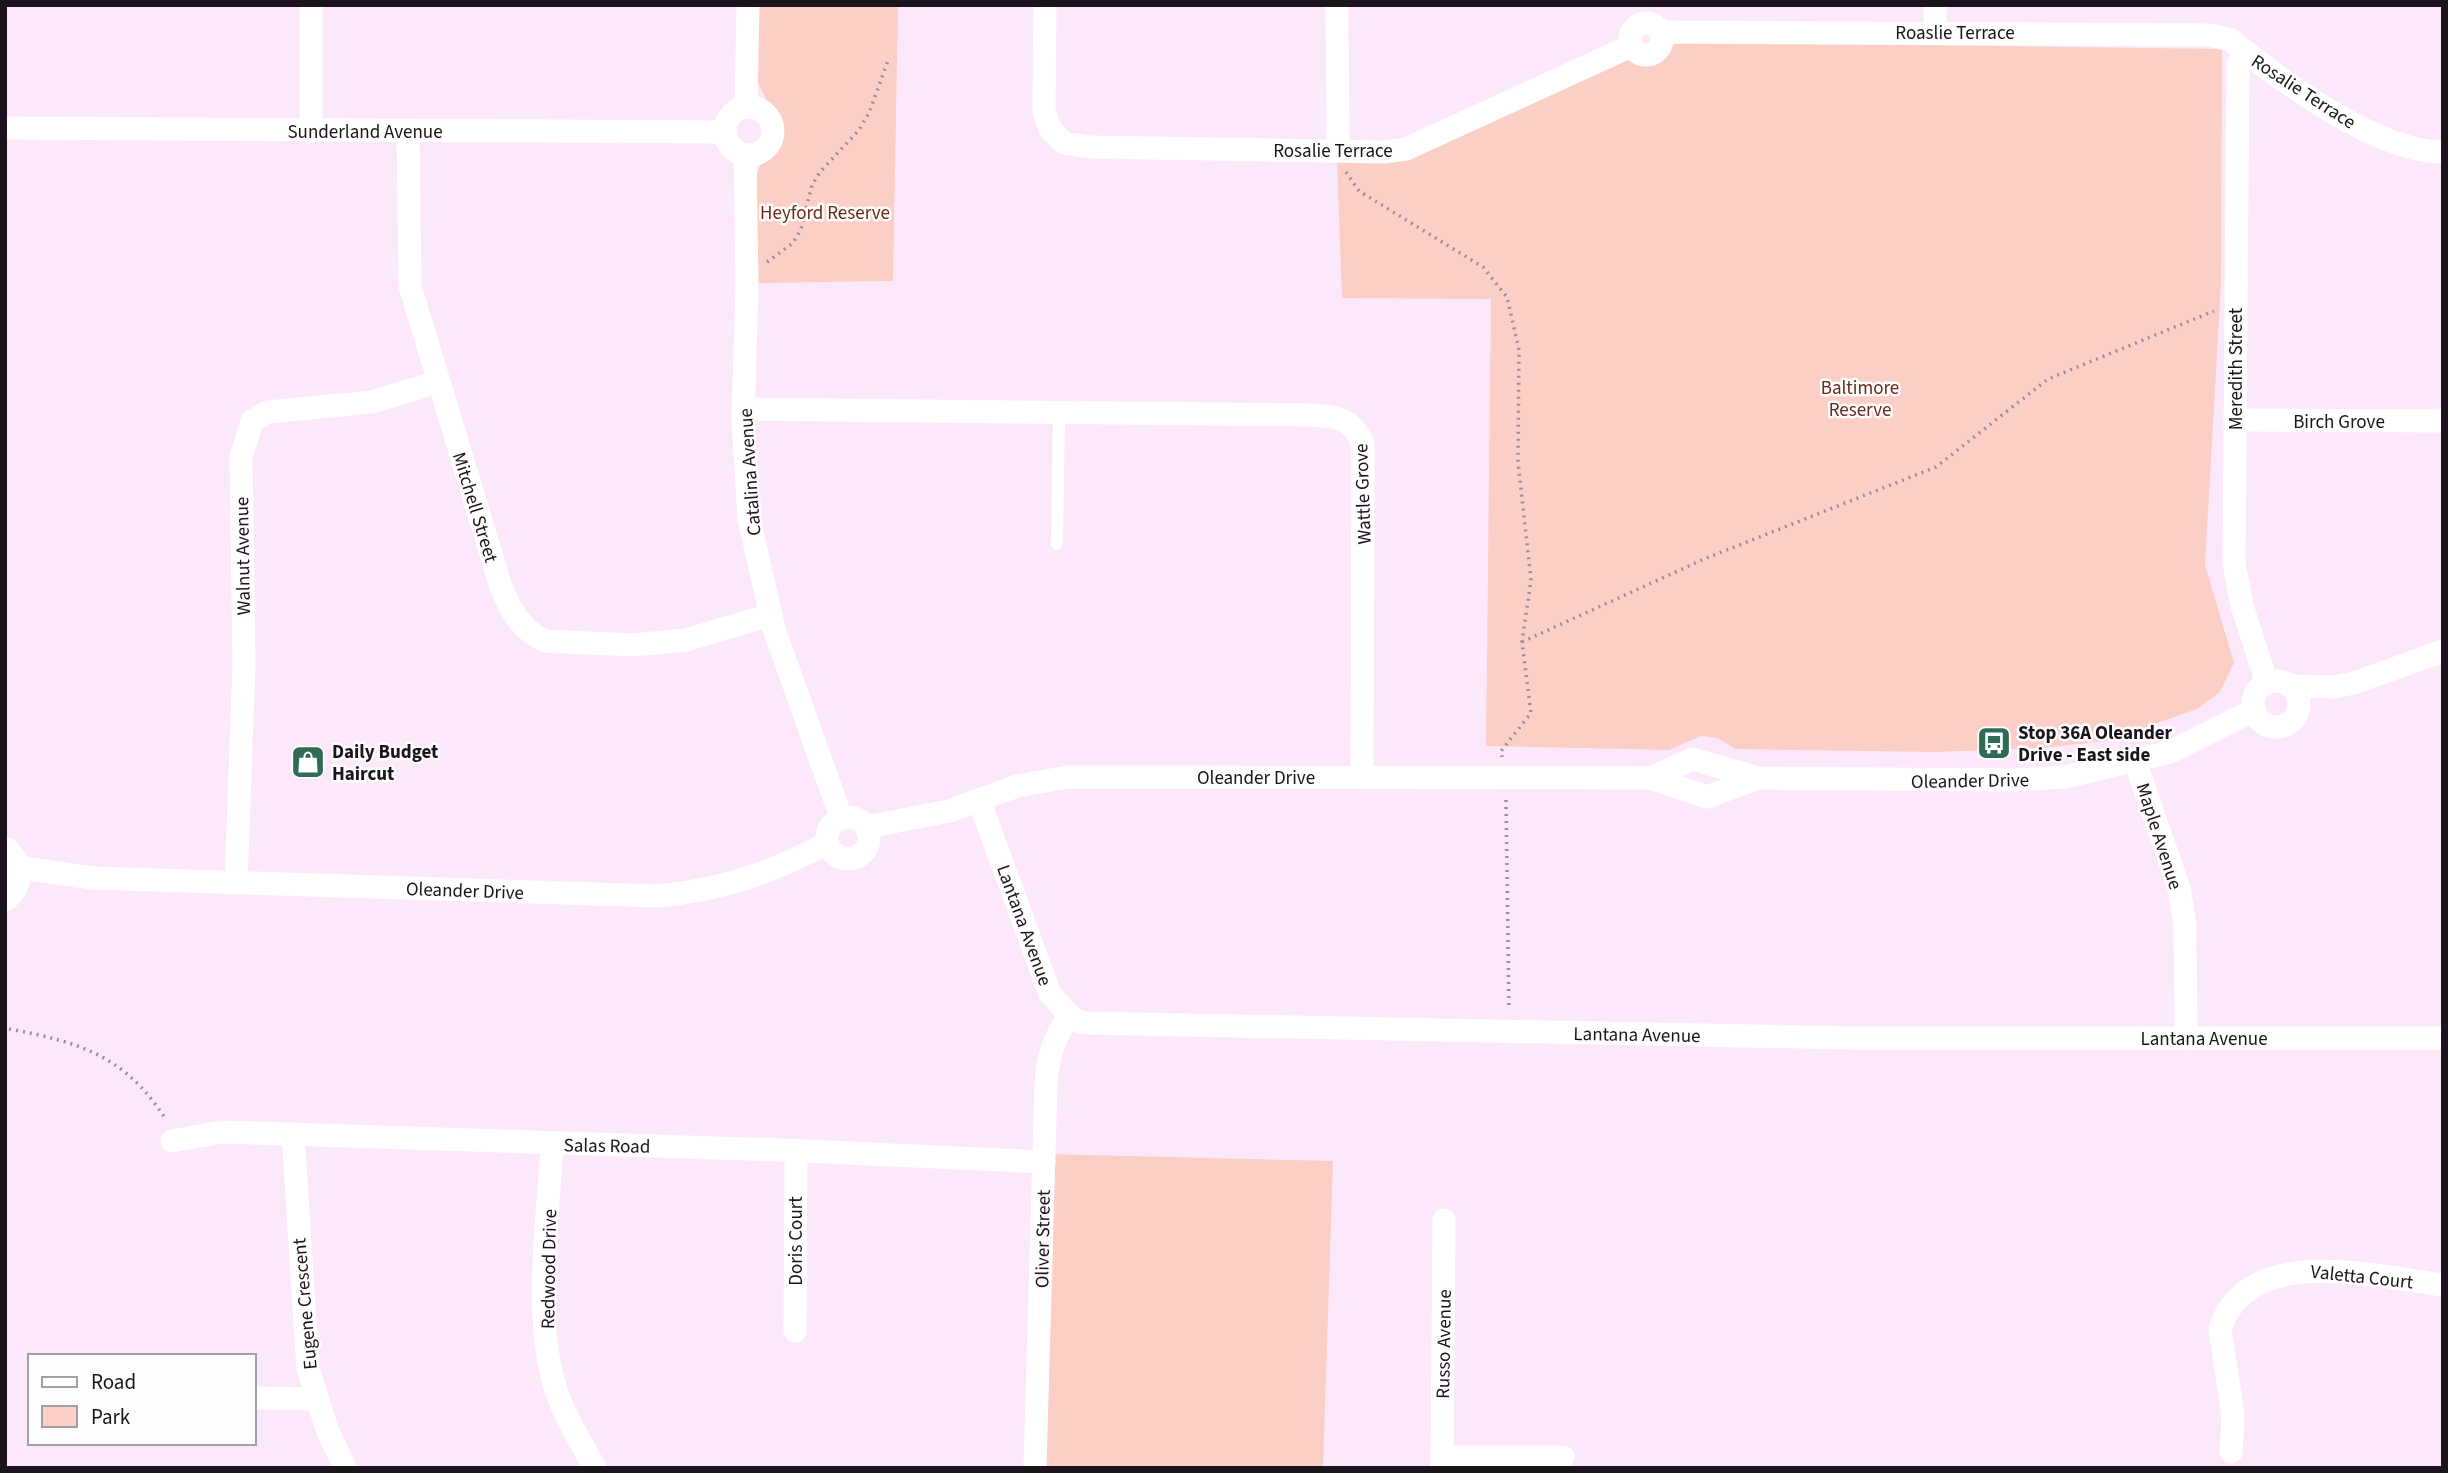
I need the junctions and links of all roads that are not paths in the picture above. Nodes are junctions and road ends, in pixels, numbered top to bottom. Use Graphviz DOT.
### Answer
graph roads {
  1 [pos="311,5"];
  2 [pos="748,5"];
  3 [pos="1045,5"];
  4 [pos="1337,5"];
  5 [pos="1935,5"];
  6 [pos="1646,20"];
  7 [pos="1935,31"];
  8 [pos="2245,52"];
  9 [pos="746,107"];
  10 [pos="5,128"];
  11 [pos="311,131"];
  12 [pos="408,131"];
  13 [pos="724,132"];
  14 [pos="1338,150"];
  15 [pos="2443,152"];
  16 [pos="745,155"];
  17 [pos="437,382"];
  18 [pos="743,409"];
  19 [pos="1059,415"];
  20 [pos="2235,420"];
  21 [pos="2443,421"];
  22 [pos="1057,544"];
  23 [pos="770,615"];
  24 [pos="2443,651"];
  25 [pos="2267,683"];
  26 [pos="2291,686"];
  27 [pos="2333,687"];
  28 [pos="2300,708"];
  29 [pos="2254,710"];
  30 [pos="2135,761"];
  31 [pos="1363,776"];
  32 [pos="1651,778"];
  33 [pos="1758,778"];
  34 [pos="979,800"];
  35 [pos="841,817"];
  36 [pos="867,827"];
  37 [pos="827,843"];
  38 [pos="10,875"];
  39 [pos="236,883"];
  40 [pos="1069,1016"];
  41 [pos="2186,1038"];
  42 [pos="2443,1038"];
  43 [pos="293,1134"];
  44 [pos="172,1141"];
  45 [pos="552,1144"];
  46 [pos="796,1150"];
  47 [pos="1044,1163"];
  48 [pos="1444,1220"];
  49 [pos="2443,1285"];
  50 [pos="795,1331"];
  51 [pos="256,1398"];
  52 [pos="317,1399"];
  53 [pos="2231,1452"];
  54 [pos="1563,1457"];
  55 [pos="1442,1462"];
  56 [pos="345,1468"];
  57 [pos="595,1468"];
  58 [pos="1035,1468"];
  1 -- 11 [label="street"];
  2 -- 9 [label="street"];
  3 -- 14 [label="street, Rosalie Terrace"];
  4 -- 14 [label="street"];
  5 -- 7 [label="street"];
  6 -- 7 [label="street, Roaslie Terrace"];
  6 -- 14 [label="street, Rosalie Terrace"];
  7 -- 8 [label="street, Roaslie Terrace"];
  8 -- 15 [label="street, Rosalie Terrace"];
  8 -- 20 [label="street, Meredith Street"];
  9 -- 13 [label="street"];
  9 -- 16 [label="street"];
  10 -- 11 [label="street, Sunderland Avenue"];
  11 -- 12 [label="street, Sunderland Avenue"];
  12 -- 13 [label="street, Sunderland Avenue"];
  12 -- 17 [label="street, Mitchell Street"];
  13 -- 16 [label="street"];
  16 -- 18 [label="street, Catalina Avenue"];
  17 -- 23 [label="street, Mitchell Street"];
  17 -- 39 [label="street, Walnut Avenue"];
  18 -- 19 [label="street, Wattle Grove"];
  18 -- 23 [label="street, Catalina Avenue"];
  19 -- 22 [label="lane"];
  19 -- 31 [label="street, Wattle Grove"];
  20 -- 21 [label="street, Birch Grove"];
  20 -- 25 [label="street, Meredith Street"];
  23 -- 35 [label="street, Catalina Avenue"];
  24 -- 27 [label="street"];
  25 -- 26 [label="street"];
  25 -- 29 [label="street"];
  26 -- 27 [label="street"];
  26 -- 28 [label="street"];
  27 -- 28 [label="street"];
  28 -- 29 [label="street"];
  29 -- 30 [label="street, Oleander Drive"];
  30 -- 33 [label="street, Oleander Drive"];
  30 -- 41 [label="street, Maple Avenue"];
  31 -- 32 [label="street, Oleander Drive"];
  31 -- 34 [label="street, Oleander Drive"];
  32 -- 33 [label="street, Oleander Drive"];
  32 -- 33 [label="street, Oleander Drive"];
  34 -- 36 [label="street, Oleander Drive"];
  34 -- 40 [label="street, Lantana Avenue"];
  35 -- 36 [label="street"];
  35 -- 37 [label="street"];
  36 -- 37 [label="street"];
  37 -- 39 [label="street, Oleander Drive"];
  38 -- 39 [label="street, Oleander Drive"];
  40 -- 41 [label="street, Lantana Avenue"];
  40 -- 47 [label="street, Oliver Street"];
  41 -- 42 [label="street, Lantana Avenue"];
  43 -- 44 [label="street, Salas Road"];
  43 -- 45 [label="street, Salas Road"];
  43 -- 52 [label="street, Eugene Crescent"];
  45 -- 46 [label="street, Salas Road"];
  45 -- 57 [label="street, Redwood Drive"];
  46 -- 47 [label="street, Salas Road"];
  46 -- 50 [label="street, Doris Court"];
  47 -- 58 [label="street, Oliver Street"];
  48 -- 55 [label="street, Russo Avenue"];
  49 -- 53 [label="street, Valetta Court"];
  51 -- 52 [label="street"];
  52 -- 56 [label="street, Eugene Crescent"];
  54 -- 55 [label="street"];
}
